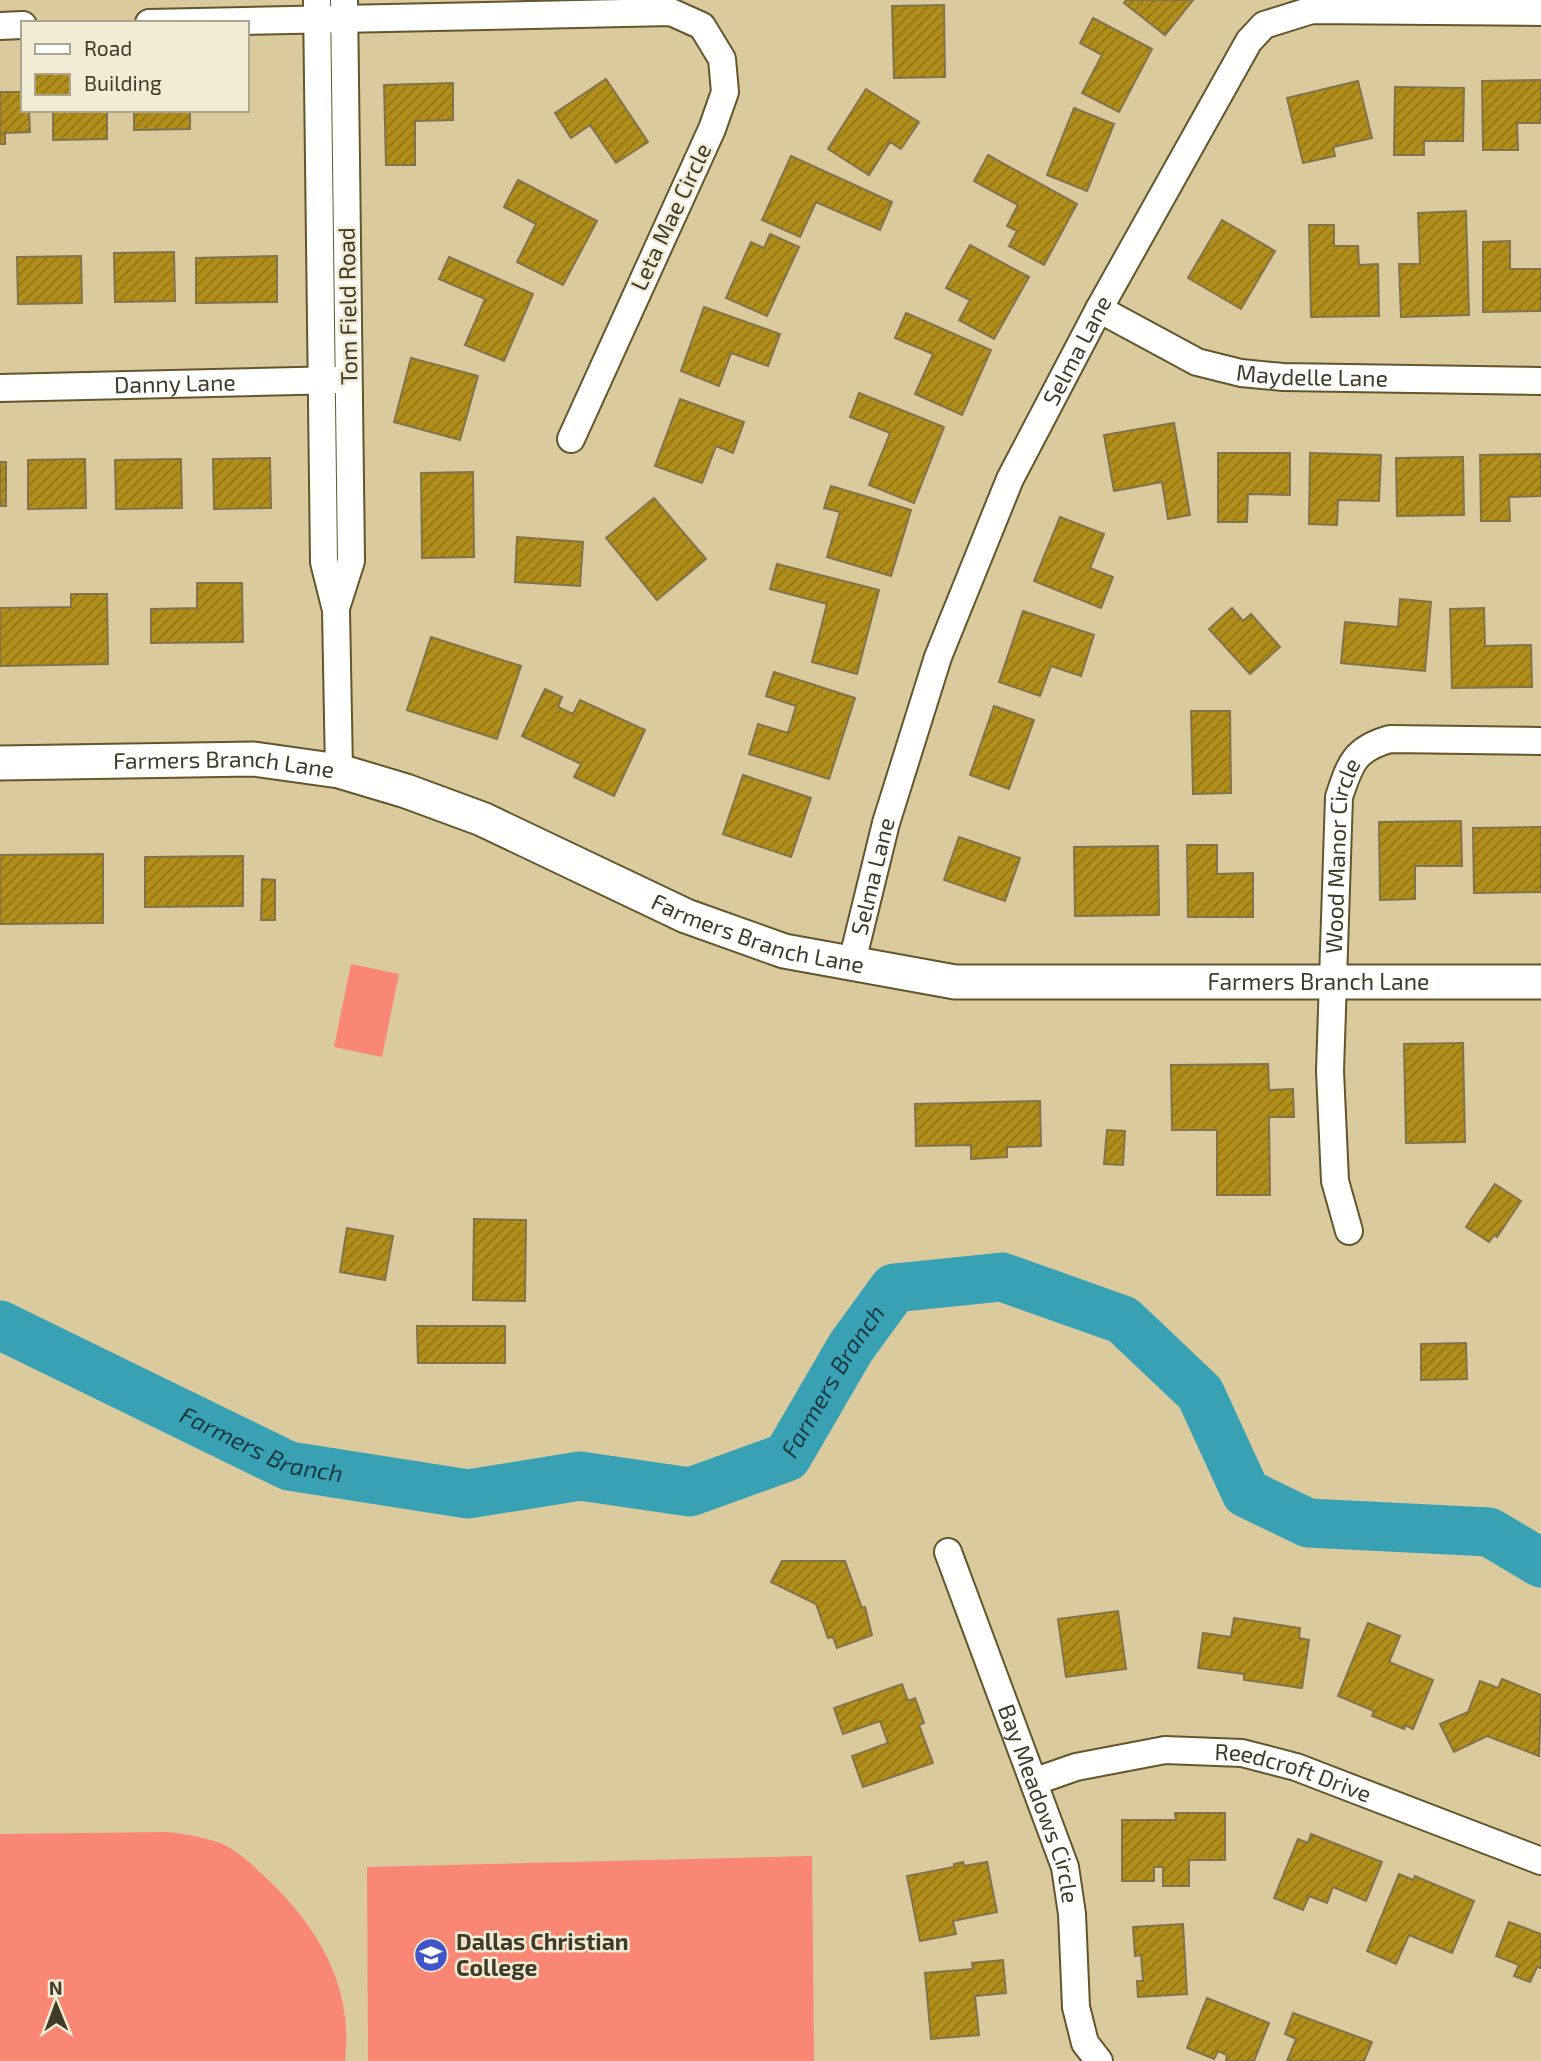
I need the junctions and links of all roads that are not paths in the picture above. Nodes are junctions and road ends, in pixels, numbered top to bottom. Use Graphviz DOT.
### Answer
graph roads {
  1 [pos="344,9"];
  2 [pos="317,10"];
  3 [pos="1541,12"];
  4 [pos="175,21"];
  5 [pos="21,25"];
  6 [pos="0,26"];
  7 [pos="1099,309"];
  8 [pos="349,379"];
  9 [pos="322,380"];
  10 [pos="1541,381"];
  11 [pos="0,387"];
  12 [pos="571,439"];
  13 [pos="336,610"];
  14 [pos="1541,741"];
  15 [pos="0,763"];
  16 [pos="339,771"];
  17 [pos="852,962"];
  18 [pos="1541,982"];
  19 [pos="1334,983"];
  20 [pos="1349,1231"];
  21 [pos="948,1552"];
  22 [pos="1035,1781"];
  23 [pos="1541,1861"];
  24 [pos="1099,2061"];
  1 -- 2 [label="street"];
  1 -- 8 [label="street, Tom Field Road"];
  1 -- 12 [label="street, Leta Mae Circle"];
  2 -- 4 [label="street"];
  2 -- 9 [label="street, Tom Field Road"];
  3 -- 7 [label="street, Selma Lane"];
  5 -- 6 [label="street"];
  7 -- 10 [label="street, Maydelle Lane"];
  7 -- 17 [label="street, Selma Lane"];
  8 -- 9 [label="street, Danny Lane"];
  8 -- 13 [label="street, Tom Field Road"];
  9 -- 11 [label="street, Danny Lane"];
  9 -- 13 [label="street, Tom Field Road"];
  13 -- 16 [label="street, Tom Field Road"];
  14 -- 19 [label="street, Wood Manor Circle"];
  15 -- 16 [label="street, Farmers Branch Lane"];
  16 -- 17 [label="street, Farmers Branch Lane"];
  17 -- 19 [label="street, Farmers Branch Lane"];
  18 -- 19 [label="street, Farmers Branch Lane"];
  19 -- 20 [label="street, Wood Manor Circle"];
  21 -- 22 [label="street, Bay Meadows Circle"];
  22 -- 23 [label="street, Reedcroft Drive"];
  22 -- 24 [label="street, Bay Meadows Circle"];
}
